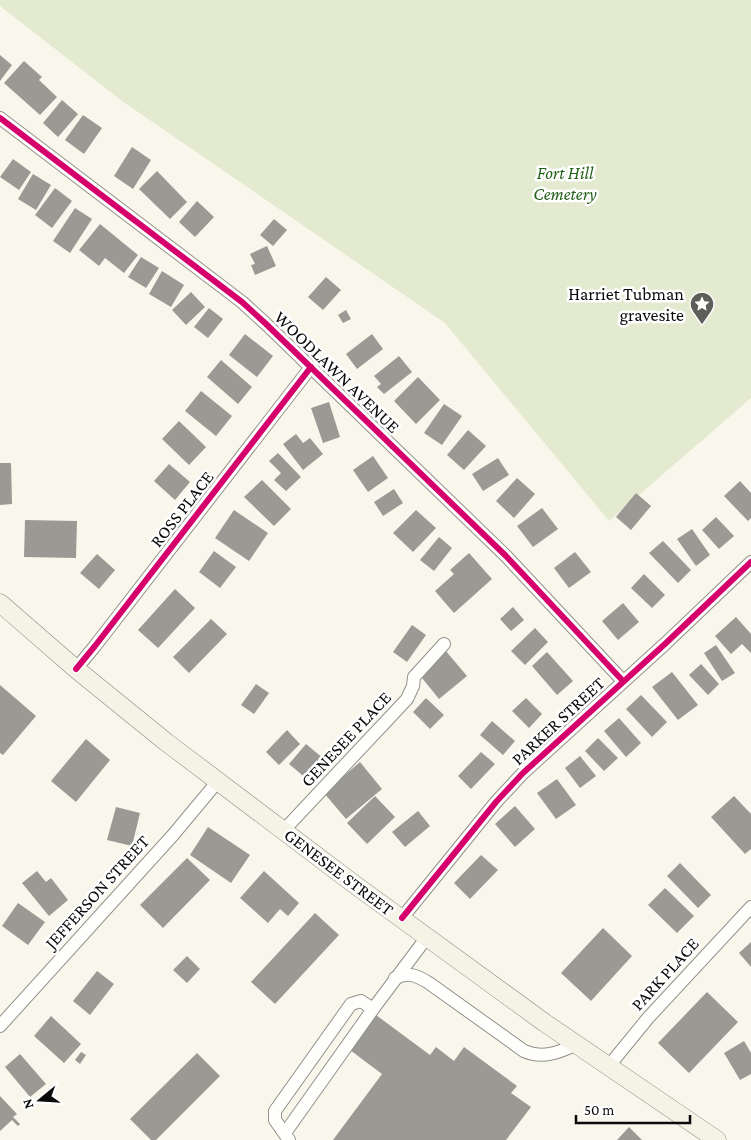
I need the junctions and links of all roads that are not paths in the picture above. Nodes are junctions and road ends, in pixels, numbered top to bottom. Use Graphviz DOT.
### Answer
graph roads {
  1 [pos="0,118"];
  2 [pos="311,367"];
  3 [pos="751,562"];
  4 [pos="0,603"];
  5 [pos="444,644"];
  6 [pos="76,668"];
  7 [pos="623,681"];
  8 [pos="218,781"];
  9 [pos="284,830"];
  10 [pos="751,907"];
  11 [pos="402,918"];
  12 [pos="427,937"];
  13 [pos="396,978"];
  14 [pos="372,1009"];
  15 [pos="0,1026"];
  16 [pos="576,1044"];
  17 [pos="608,1067"];
  18 [pos="287,1137"];
  19 [pos="715,1140"];
  1 -- 2 [label="street, WOODLAWN AVENUE"];
  2 -- 6 [label="street, ROSS PLACE"];
  2 -- 7 [label="street, WOODLAWN AVENUE"];
  3 -- 7 [label="street, PARKER STREET"];
  4 -- 6 [label="main road, GENESEE STREET"];
  5 -- 9 [label="street, GENESEE PLACE"];
  6 -- 8 [label="main road, GENESEE STREET"];
  7 -- 11 [label="street, PARKER STREET"];
  8 -- 9 [label="main road, GENESEE STREET"];
  8 -- 15 [label="street, JEFFERSON STREET"];
  9 -- 11 [label="main road, GENESEE STREET"];
  10 -- 17 [label="street, PARK PLACE"];
  11 -- 12 [label="main road, GENESEE STREET"];
  12 -- 13 [label="street"];
  12 -- 16 [label="main road, GENESEE STREET"];
  13 -- 14 [label="street"];
  13 -- 16 [label="street"];
  14 -- 18 [label="street"];
  14 -- 18 [label="street"];
  16 -- 17 [label="main road, GENESEE STREET"];
  17 -- 19 [label="main road, GENESEE STREET"];
}
